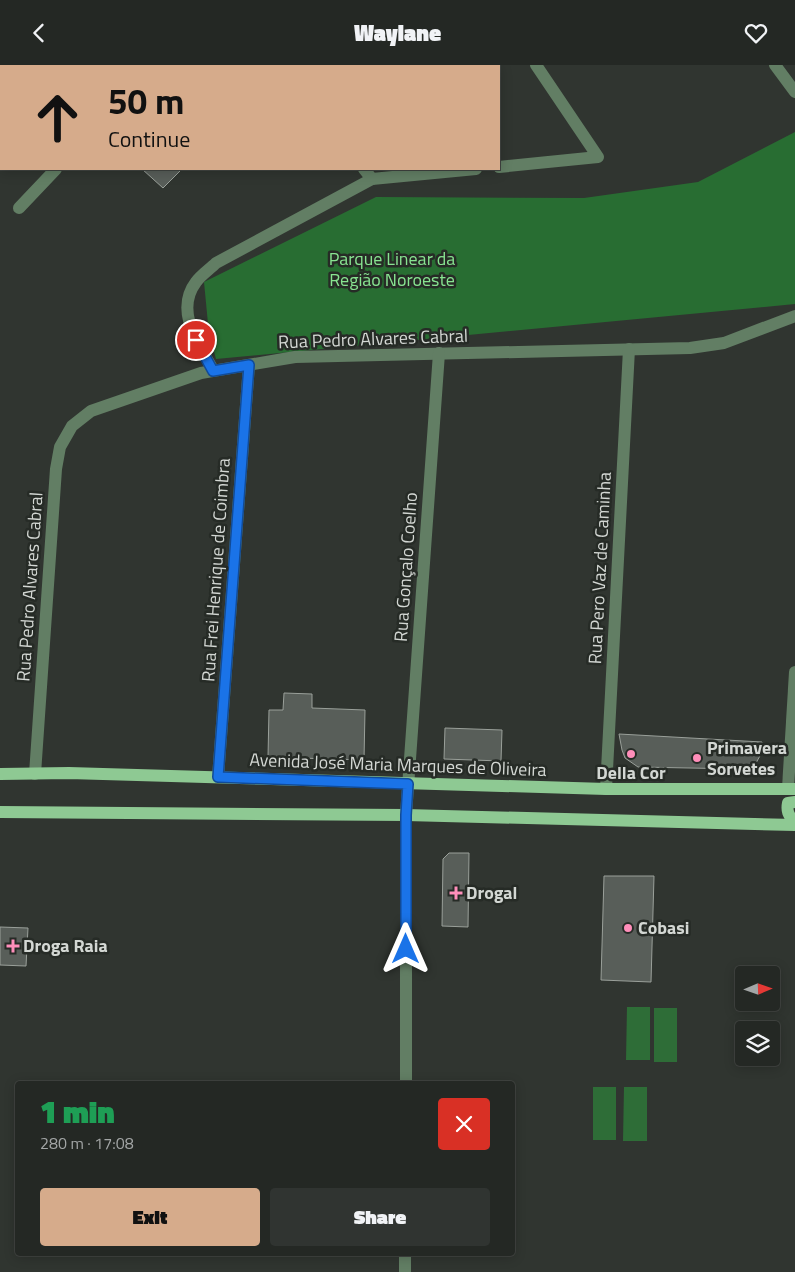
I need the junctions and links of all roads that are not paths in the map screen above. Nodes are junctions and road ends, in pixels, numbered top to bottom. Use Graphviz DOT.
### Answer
graph roads {
  1 [pos="536,65"];
  2 [pos="775,65"];
  3 [pos="795,92"];
  4 [pos="500,167"];
  5 [pos="55,170"];
  6 [pos="454,170"];
  7 [pos="368,174"];
  8 [pos="19,208"];
  9 [pos="795,316"];
  10 [pos="629,349"];
  11 [pos="439,353"];
  12 [pos="249,365"];
  13 [pos="213,371"];
  14 [pos="795,672"];
  15 [pos="0,774"];
  16 [pos="35,774"];
  17 [pos="218,777"];
  18 [pos="408,784"];
  19 [pos="792,788"];
  20 [pos="606,789"];
  21 [pos="795,802"];
  22 [pos="0,812"];
  23 [pos="406,815"];
  24 [pos="795,825"];
  25 [pos="406,1081"];
  26 [pos="405,1256"];
  27 [pos="405,1272"];
  1 -- 4 [label="street"];
  2 -- 3 [label="street"];
  5 -- 8 [label="street"];
  6 -- 7 [label="street"];
  7 -- 13 [label="street"];
  9 -- 10 [label="street, Rua Pedro Alvares Cabral"];
  10 -- 11 [label="street, Rua Pedro Alvares Cabral"];
  10 -- 20 [label="street, Rua Pero Vaz de Caminha"];
  11 -- 12 [label="street, Rua Pedro Alvares Cabral"];
  11 -- 18 [label="street, Rua Gonçalo Coelho"];
  12 -- 13 [label="street, Rua Pedro Alvares Cabral"];
  12 -- 17 [label="street, Rua Frei Henrique de Coimbra"];
  13 -- 16 [label="street, Rua Pedro Alvares Cabral"];
  14 -- 19 [label="street"];
  15 -- 16 [label="main road, Avenida José Maria Marques de Oliveira"];
  16 -- 17 [label="main road, Avenida José Maria Marques de Oliveira"];
  17 -- 18 [label="main road, Avenida José Maria Marques de Oliveira"];
  18 -- 20 [label="main road, Avenida José Maria Marques de Oliveira"];
  18 -- 23 [label="street, Rua Gonçalo Coelho"];
  19 -- 20 [label="main road, Avenida José Maria Marques de Oliveira"];
  21 -- 24 [label="main road"];
  22 -- 23 [label="main road"];
  23 -- 24 [label="main road"];
  23 -- 25 [label="street, Rua Gonçalo Coelho"];
  26 -- 27 [label="street"];
}
